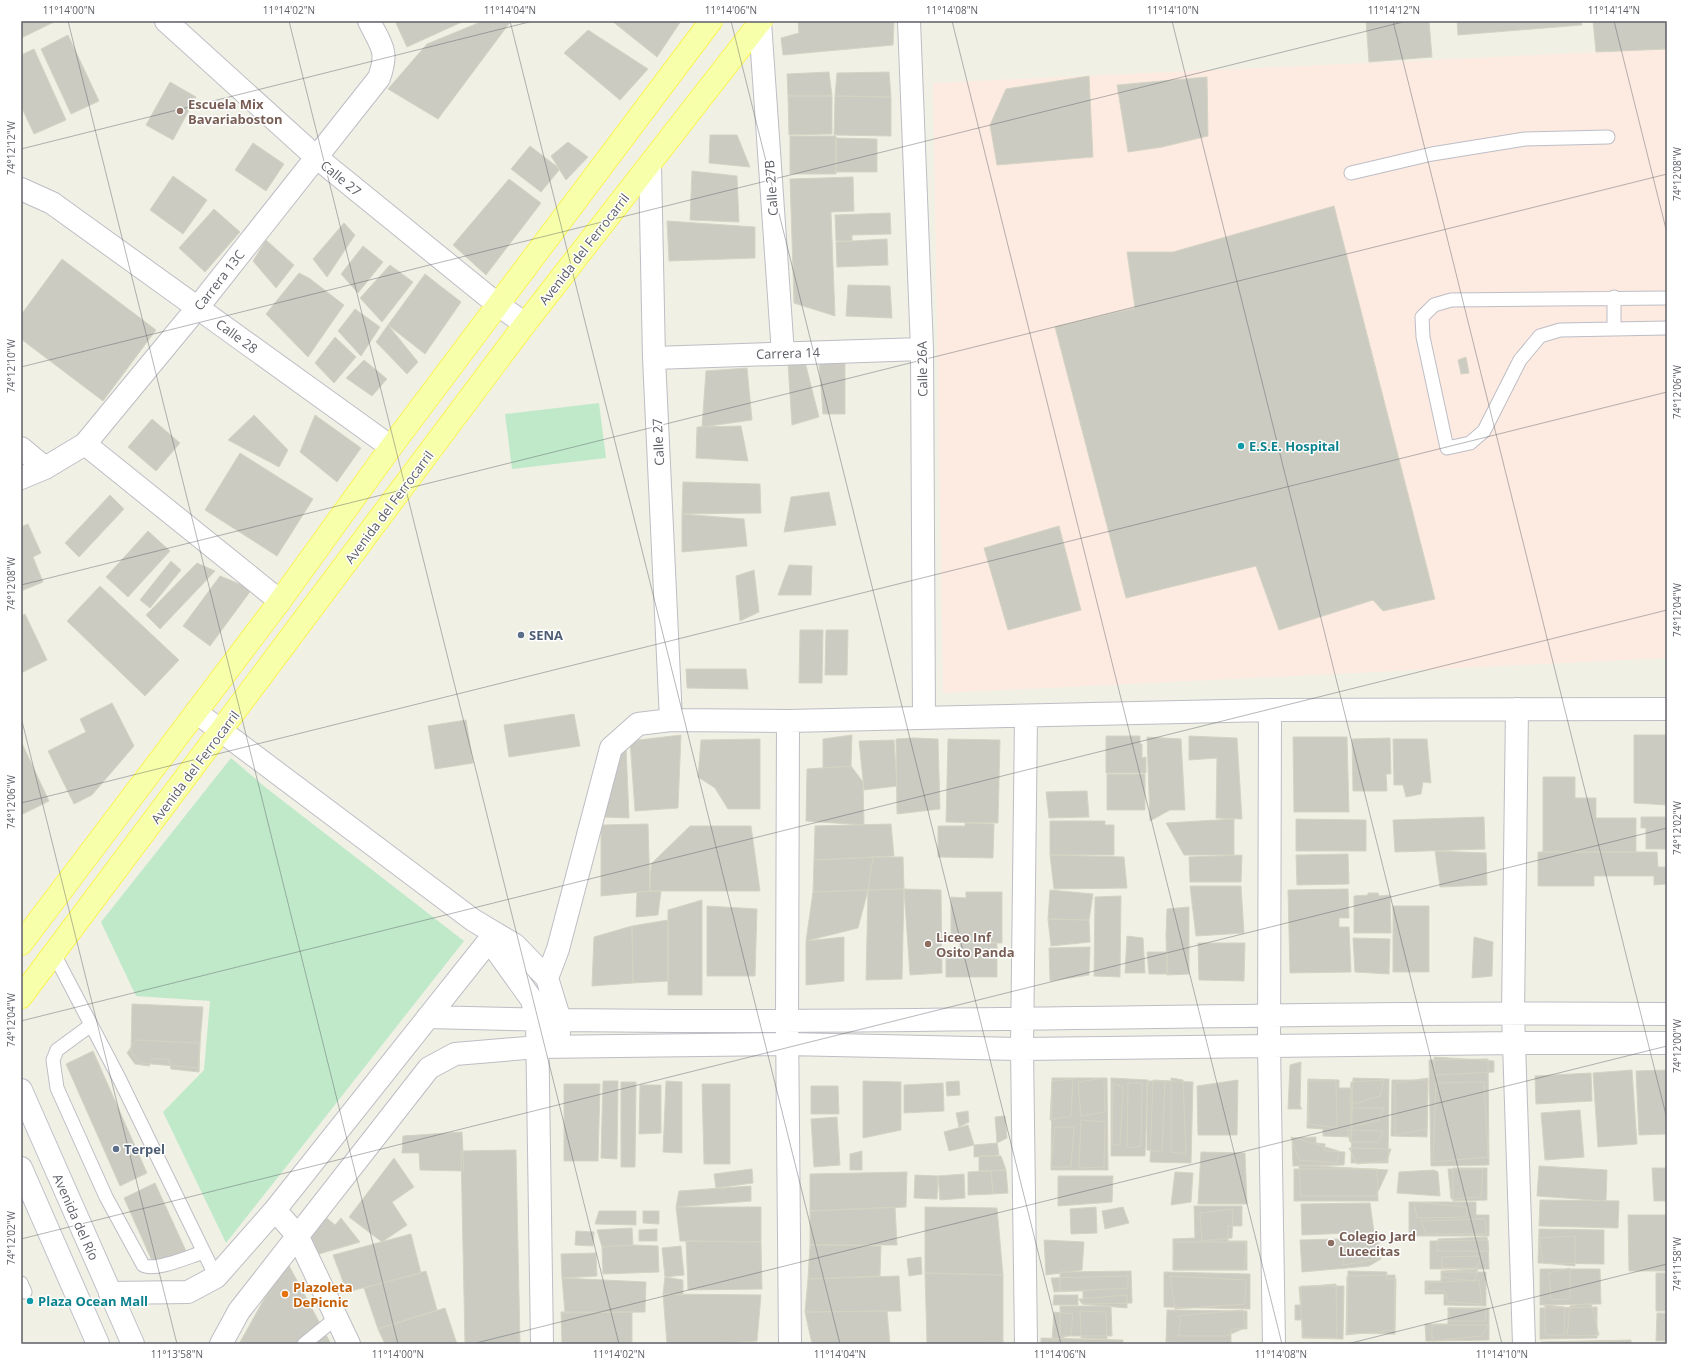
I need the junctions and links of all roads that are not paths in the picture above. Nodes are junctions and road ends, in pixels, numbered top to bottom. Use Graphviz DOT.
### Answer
graph roads {
  1 [pos="166,21"];
  2 [pos="369,21"];
  3 [pos="711,21"];
  4 [pos="760,21"];
  5 [pos="909,21"];
  6 [pos="1608,137"];
  7 [pos="316,157"];
  8 [pos="650,165"];
  9 [pos="1351,174"];
  10 [pos="21,189"];
  11 [pos="1614,297"];
  12 [pos="1667,298"];
  13 [pos="497,304"];
  14 [pos="198,307"];
  15 [pos="525,324"];
  16 [pos="1667,328"];
  17 [pos="1614,329"];
  18 [pos="922,349"];
  19 [pos="783,354"];
  20 [pos="654,358"];
  21 [pos="85,444"];
  22 [pos="391,447"];
  23 [pos="21,448"];
  24 [pos="45,468"];
  25 [pos="21,478"];
  26 [pos="280,601"];
  27 [pos="1517,709"];
  28 [pos="1667,709"];
  29 [pos="1270,710"];
  30 [pos="196,712"];
  31 [pos="924,717"];
  32 [pos="1026,717"];
  33 [pos="671,720"];
  34 [pos="788,721"];
  35 [pos="222,732"];
  36 [pos="25,935"];
  37 [pos="492,936"];
  38 [pos="54,954"];
  39 [pos="547,978"];
  40 [pos="21,997"];
  41 [pos="1513,1013"];
  42 [pos="1667,1014"];
  43 [pos="428,1017"];
  44 [pos="1269,1017"];
  45 [pos="1023,1019"];
  46 [pos="537,1020"];
  47 [pos="560,1020"];
  48 [pos="787,1021"];
  49 [pos="91,1025"];
  50 [pos="1514,1043"];
  51 [pos="1667,1043"];
  52 [pos="787,1044"];
  53 [pos="1269,1046"];
  54 [pos="538,1047"];
  55 [pos="559,1047"];
  56 [pos="1022,1049"];
  57 [pos="21,1090"];
  58 [pos="21,1168"];
  59 [pos="25,1191"];
  60 [pos="275,1210"];
  61 [pos="297,1236"];
  62 [pos="204,1252"];
  63 [pos="216,1277"];
  64 [pos="110,1293"];
  65 [pos="336,1318"];
  66 [pos="98,1344"];
  67 [pos="133,1344"];
  68 [pos="221,1344"];
  69 [pos="304,1344"];
  70 [pos="349,1344"];
  71 [pos="542,1344"];
  72 [pos="790,1344"];
  73 [pos="1026,1344"];
  74 [pos="1274,1344"];
  75 [pos="1524,1344"];
  1 -- 7 [label="street, Calle 27"];
  2 -- 7 [label="street, Carrera 13C"];
  3 -- 13 [label="main road"];
  4 -- 8 [label="main road, Avenida del Ferrocarril"];
  4 -- 19 [label="street, Calle 27B"];
  5 -- 18 [label="street, Calle 26A"];
  6 -- 9 [label="lane"];
  7 -- 13 [label="street, Calle 27"];
  7 -- 14 [label="street, Carrera 13C"];
  8 -- 15 [label="main road, Avenida del Ferrocarril"];
  8 -- 20 [label="street, Calle 27"];
  10 -- 14 [label="street, Calle 28"];
  11 -- 12 [label="lane"];
  11 -- 17 [label="lane"];
  11 -- 17 [label="lane"];
  13 -- 15 [label="street, Calle 27"];
  13 -- 22 [label="main road"];
  14 -- 21 [label="street, Carrera 13C"];
  14 -- 22 [label="street, Calle 28"];
  15 -- 35 [label="main road, Avenida del Ferrocarril"];
  16 -- 17 [label="lane"];
  18 -- 19 [label="street, Carrera 14"];
  18 -- 31 [label="street, Calle 26A"];
  19 -- 20 [label="street, Carrera 14"];
  20 -- 33 [label="street, Calle 27"];
  21 -- 24 [label="street, Carrera 13C"];
  21 -- 26 [label="street"];
  22 -- 26 [label="main road"];
  23 -- 24 [label="street"];
  24 -- 25 [label="street, Carrera 13C"];
  26 -- 30 [label="main road"];
  27 -- 28 [label="street"];
  27 -- 29 [label="street"];
  27 -- 41 [label="street"];
  29 -- 32 [label="street"];
  29 -- 44 [label="street"];
  30 -- 35 [label="street"];
  30 -- 36 [label="main road"];
  31 -- 32 [label="street"];
  31 -- 34 [label="street"];
  32 -- 45 [label="street"];
  33 -- 34 [label="street"];
  33 -- 39 [label="street"];
  34 -- 48 [label="street"];
  35 -- 37 [label="street"];
  35 -- 38 [label="main road, Avenida del Ferrocarril"];
  37 -- 39 [label="street"];
  37 -- 43 [label="street"];
  37 -- 46 [label="street"];
  38 -- 40 [label="main road, Avenida del Ferrocarril"];
  38 -- 49 [label="lane"];
  39 -- 47 [label="street"];
  41 -- 42 [label="street"];
  41 -- 44 [label="street"];
  41 -- 50 [label="street"];
  43 -- 46 [label="street"];
  43 -- 60 [label="street"];
  44 -- 45 [label="street"];
  44 -- 53 [label="street"];
  45 -- 48 [label="street"];
  45 -- 56 [label="street"];
  46 -- 47 [label="street"];
  46 -- 54 [label="street"];
  47 -- 48 [label="street"];
  47 -- 55 [label="street"];
  48 -- 52 [label="street"];
  49 -- 62 [label="lane"];
  49 -- 62 [label="lane"];
  50 -- 51 [label="street"];
  50 -- 53 [label="street"];
  50 -- 75 [label="street"];
  52 -- 55 [label="street"];
  52 -- 56 [label="street"];
  52 -- 72 [label="street"];
  53 -- 56 [label="street"];
  53 -- 74 [label="street"];
  54 -- 55 [label="street"];
  54 -- 61 [label="street"];
  54 -- 71 [label="street"];
  56 -- 73 [label="street"];
  57 -- 64 [label="street, Avenida del Río"];
  58 -- 59 [label="street"];
  59 -- 66 [label="street"];
  60 -- 61 [label="street"];
  60 -- 63 [label="street"];
  61 -- 65 [label="street"];
  61 -- 68 [label="street"];
  62 -- 63 [label="lane"];
  63 -- 64 [label="street"];
  64 -- 67 [label="street, Avenida del Río"];
  65 -- 69 [label="lane"];
  65 -- 70 [label="street"];
}
